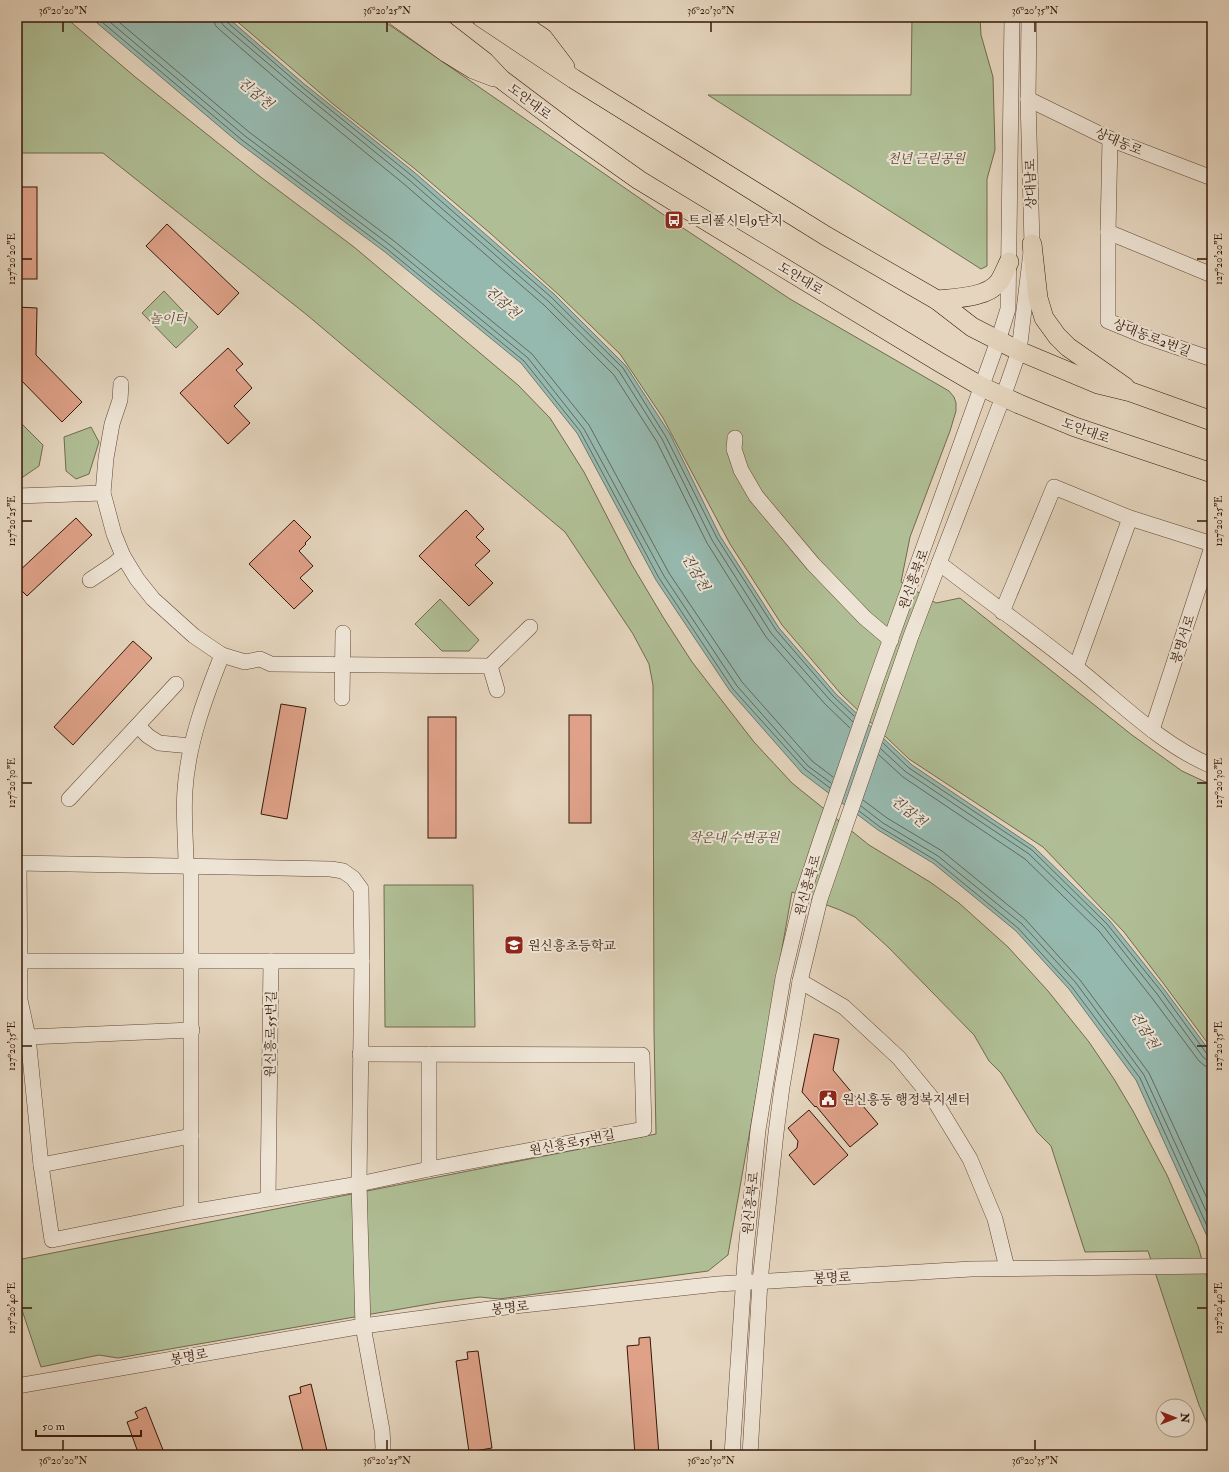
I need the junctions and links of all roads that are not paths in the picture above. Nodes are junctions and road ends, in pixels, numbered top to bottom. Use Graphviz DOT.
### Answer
graph roads {
  1 [pos="397,17"];
  2 [pos="427,17"];
  3 [pos="481,17"];
  4 [pos="512,17"];
  5 [pos="1012,17"];
  6 [pos="1029,17"];
  7 [pos="501,79"];
  8 [pos="574,80"];
  9 [pos="1028,99"];
  10 [pos="1110,139"];
  11 [pos="1212,178"];
  12 [pos="1108,232"];
  13 [pos="1032,244"];
  14 [pos="1009,262"];
  15 [pos="1212,275"];
  16 [pos="937,300"];
  17 [pos="998,341"];
  18 [pos="1018,351"];
  19 [pos="1212,359"];
  20 [pos="121,384"];
  21 [pos="982,387"];
  22 [pos="1130,392"];
  23 [pos="1003,397"];
  24 [pos="1212,421"];
  25 [pos="735,438"];
  26 [pos="1212,473"];
  27 [pos="103,493"];
  28 [pos="17,496"];
  29 [pos="1130,518"];
  30 [pos="1212,544"];
  31 [pos="1212,547"];
  32 [pos="123,556"];
  33 [pos="939,563"];
  34 [pos="90,580"];
  35 [pos="1002,612"];
  36 [pos="530,627"];
  37 [pos="343,633"];
  38 [pos="891,640"];
  39 [pos="222,655"];
  40 [pos="343,665"];
  41 [pos="490,666"];
  42 [pos="1076,667"];
  43 [pos="176,684"];
  44 [pos="497,690"];
  45 [pos="342,698"];
  46 [pos="138,726"];
  47 [pos="1152,730"];
  48 [pos="191,746"];
  49 [pos="1212,766"];
  50 [pos="69,799"];
  51 [pos="18,863"];
  52 [pos="189,866"];
  53 [pos="19,961"];
  54 [pos="192,961"];
  55 [pos="271,961"];
  56 [pos="362,961"];
  57 [pos="800,981"];
  58 [pos="192,1030"];
  59 [pos="28,1036"];
  60 [pos="360,1054"];
  61 [pos="428,1054"];
  62 [pos="191,1136"];
  63 [pos="41,1165"];
  64 [pos="429,1169"];
  65 [pos="358,1184"];
  66 [pos="268,1198"];
  67 [pos="190,1212"];
  68 [pos="1212,1266"];
  69 [pos="1007,1268"];
  70 [pos="760,1281"];
  71 [pos="744,1282"];
  72 [pos="363,1326"];
  73 [pos="17,1386"];
  74 [pos="382,1455"];
  75 [pos="732,1455"];
  76 [pos="750,1455"];
  1 -- 7 [label="main road"];
  2 -- 7 [label="main road, 도안대로"];
  3 -- 8 [label="main road"];
  4 -- 8 [label="main road"];
  5 -- 14 [label="street, 상대남로"];
  6 -- 9 [label="street, 상대남로"];
  7 -- 21 [label="main road, 도안대로"];
  8 -- 16 [label="main road"];
  9 -- 10 [label="street, 상대동로"];
  9 -- 13 [label="street, 상대남로"];
  10 -- 11 [label="street, 상대동로"];
  10 -- 12 [label="street, 상대동로2번길"];
  12 -- 15 [label="street"];
  12 -- 19 [label="street, 상대동로2번길"];
  13 -- 18 [label="street, 상대남로"];
  13 -- 22 [label="main road"];
  14 -- 16 [label="main road"];
  14 -- 17 [label="street, 상대남로"];
  16 -- 17 [label="main road"];
  17 -- 18 [label="main road"];
  17 -- 21 [label="street, 원신흥북로"];
  18 -- 22 [label="main road"];
  18 -- 23 [label="street, 원신흥북로"];
  20 -- 27 [label="street"];
  21 -- 23 [label="main road, 도안대로"];
  21 -- 38 [label="street, 원신흥북로"];
  22 -- 24 [label="main road"];
  23 -- 26 [label="main road, 도안대로"];
  23 -- 33 [label="street, 원신흥북로"];
  25 -- 38 [label="street"];
  27 -- 28 [label="street"];
  27 -- 32 [label="street"];
  29 -- 30 [label="street"];
  29 -- 35 [label="street"];
  29 -- 42 [label="street"];
  31 -- 47 [label="street, 봉명서로"];
  32 -- 34 [label="street"];
  32 -- 39 [label="street"];
  33 -- 35 [label="street"];
  33 -- 57 [label="street, 원신흥북로"];
  35 -- 42 [label="street"];
  36 -- 41 [label="street"];
  37 -- 40 [label="street"];
  38 -- 71 [label="street, 원신흥북로"];
  39 -- 40 [label="street"];
  39 -- 48 [label="street"];
  40 -- 41 [label="street"];
  40 -- 45 [label="street"];
  41 -- 44 [label="street"];
  42 -- 47 [label="street"];
  43 -- 46 [label="street"];
  46 -- 48 [label="street"];
  46 -- 50 [label="street"];
  47 -- 49 [label="street"];
  48 -- 52 [label="street"];
  51 -- 52 [label="street, 원신흥로55번길"];
  51 -- 53 [label="street, 원신흥로55번길"];
  52 -- 54 [label="street"];
  52 -- 56 [label="street, 원신흥로55번길"];
  53 -- 54 [label="street"];
  53 -- 59 [label="street, 원신흥로55번길"];
  54 -- 55 [label="street"];
  54 -- 58 [label="street"];
  55 -- 56 [label="street"];
  55 -- 66 [label="street, 원신흥로55번길"];
  56 -- 60 [label="street, 원신흥로55번길"];
  57 -- 69 [label="street"];
  57 -- 70 [label="street, 원신흥북로"];
  58 -- 59 [label="street"];
  58 -- 62 [label="street"];
  59 -- 63 [label="street, 원신흥로55번길"];
  60 -- 61 [label="street"];
  60 -- 65 [label="street, 원신흥로55번길"];
  61 -- 64 [label="street"];
  61 -- 64 [label="street, 원신흥로55번길"];
  62 -- 63 [label="street"];
  62 -- 67 [label="street"];
  63 -- 67 [label="street, 원신흥로55번길"];
  64 -- 65 [label="street, 원신흥로55번길"];
  65 -- 66 [label="street, 원신흥로55번길"];
  65 -- 72 [label="street, 원신흥로55번길"];
  66 -- 67 [label="street, 원신흥로55번길"];
  68 -- 69 [label="street, 봉명로"];
  69 -- 70 [label="street, 봉명로"];
  70 -- 71 [label="street, 봉명로"];
  70 -- 76 [label="street, 원신흥북로"];
  71 -- 72 [label="street, 봉명로"];
  71 -- 75 [label="street, 원신흥북로"];
  72 -- 73 [label="street, 봉명로"];
  72 -- 74 [label="street, 원신흥로55번길"];
}
